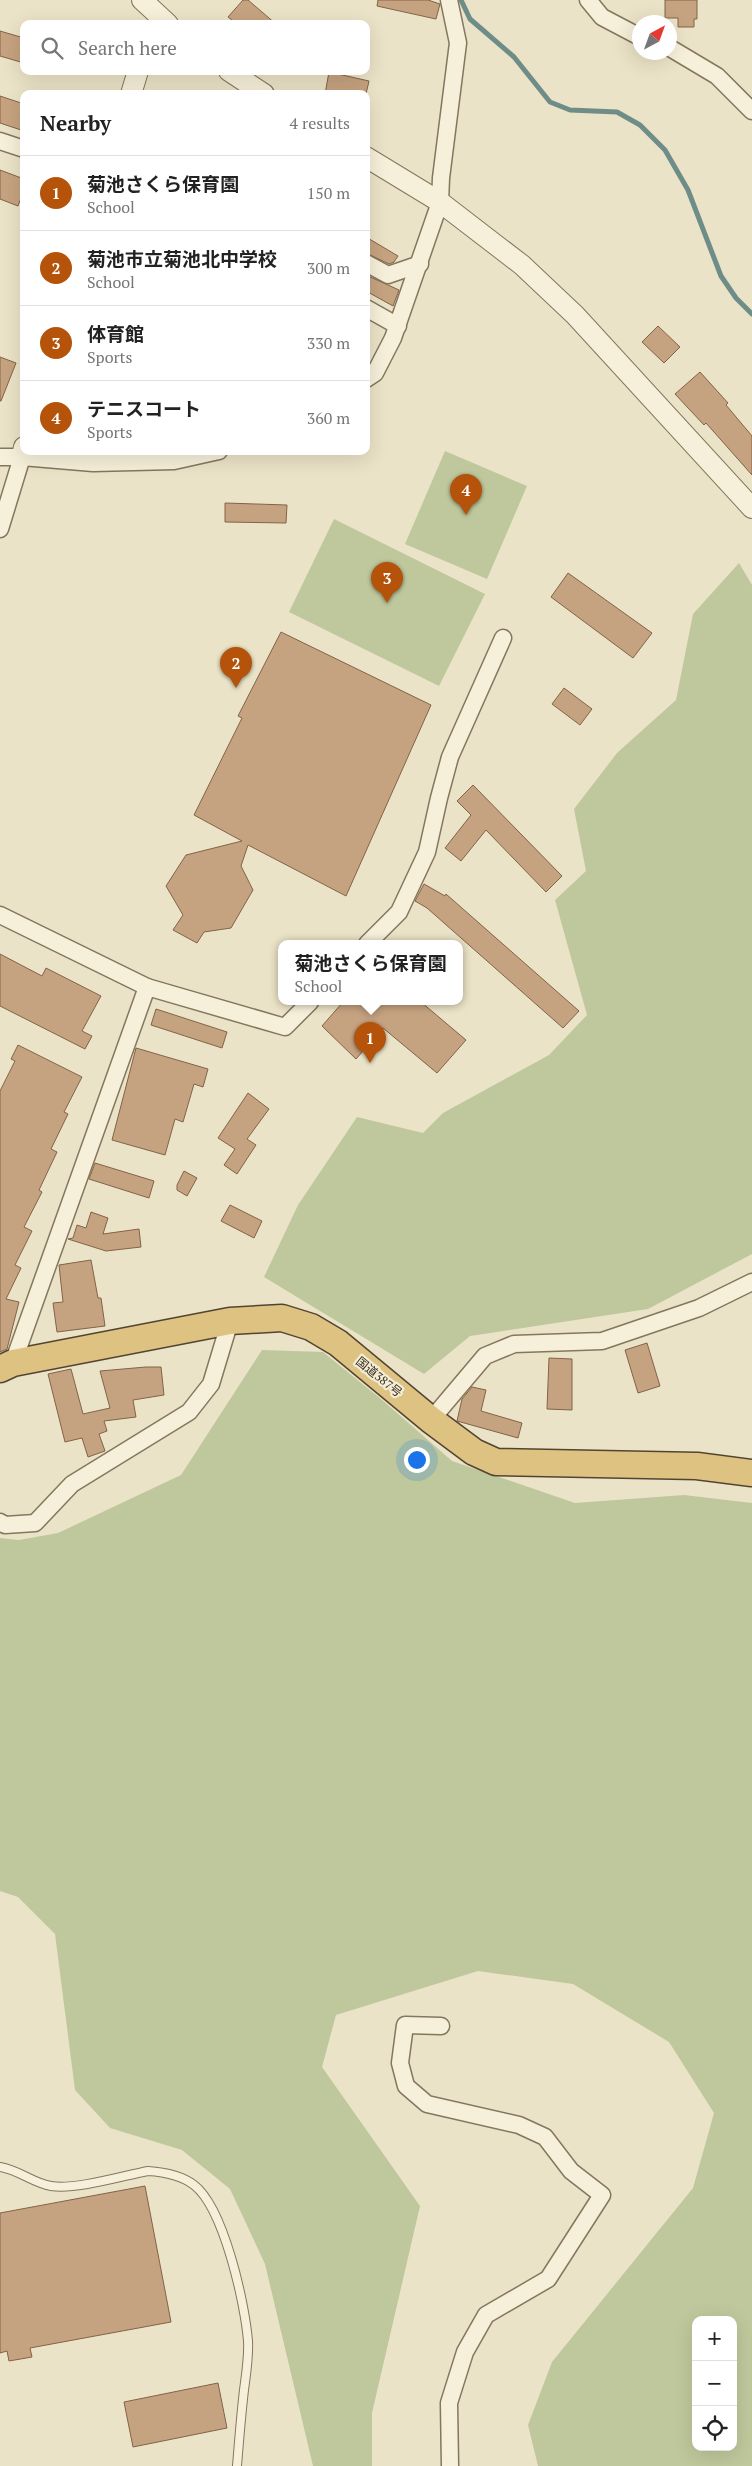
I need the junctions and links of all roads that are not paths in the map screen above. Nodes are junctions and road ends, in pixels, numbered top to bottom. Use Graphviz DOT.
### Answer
graph roads {
  1 [pos="142,0"];
  2 [pos="449,0"];
  3 [pos="588,0"];
  4 [pos="158,20"];
  5 [pos="632,33"];
  6 [pos="677,52"];
  7 [pos="137,75"];
  8 [pos="235,75"];
  9 [pos="132,90"];
  10 [pos="258,90"];
  11 [pos="752,111"];
  12 [pos="0,141"];
  13 [pos="20,147"];
  14 [pos="370,158"];
  15 [pos="440,202"];
  16 [pos="420,264"];
  17 [pos="370,265"];
  18 [pos="370,310"];
  19 [pos="398,326"];
  20 [pos="370,376"];
  21 [pos="20,453"];
  22 [pos="22,455"];
  23 [pos="42,455"];
  24 [pos="201,455"];
  25 [pos="0,457"];
  26 [pos="752,508"];
  27 [pos="0,529"];
  28 [pos="503,638"];
  29 [pos="0,915"];
  30 [pos="371,940"];
  31 [pos="147,987"];
  32 [pos="307,1005"];
  33 [pos="752,1282"];
  34 [pos="230,1321"];
  35 [pos="6,1366"];
  36 [pos="431,1420"];
  37 [pos="752,1473"];
  38 [pos="0,1522"];
  39 [pos="441,2026"];
  40 [pos="0,2167"];
  41 [pos="237,2466"];
  42 [pos="450,2466"];
  1 -- 4 [label="street"];
  2 -- 15 [label="street"];
  3 -- 5 [label="street"];
  6 -- 11 [label="street"];
  7 -- 9 [label="street"];
  8 -- 10 [label="street"];
  12 -- 13 [label="street"];
  14 -- 15 [label="street"];
  15 -- 16 [label="street"];
  15 -- 26 [label="street"];
  16 -- 17 [label="street"];
  16 -- 19 [label="street"];
  18 -- 19 [label="street"];
  19 -- 20 [label="street"];
  21 -- 25 [label="street"];
  22 -- 27 [label="street"];
  23 -- 24 [label="street"];
  28 -- 30 [label="street"];
  29 -- 31 [label="street"];
  31 -- 32 [label="street"];
  31 -- 35 [label="street"];
  33 -- 36 [label="street"];
  34 -- 35 [label="highway, 国道387号"];
  34 -- 36 [label="highway, 国道387号"];
  34 -- 38 [label="street"];
  36 -- 37 [label="highway, 国道387号"];
  39 -- 42 [label="street"];
  40 -- 41 [label="lane"];
}
